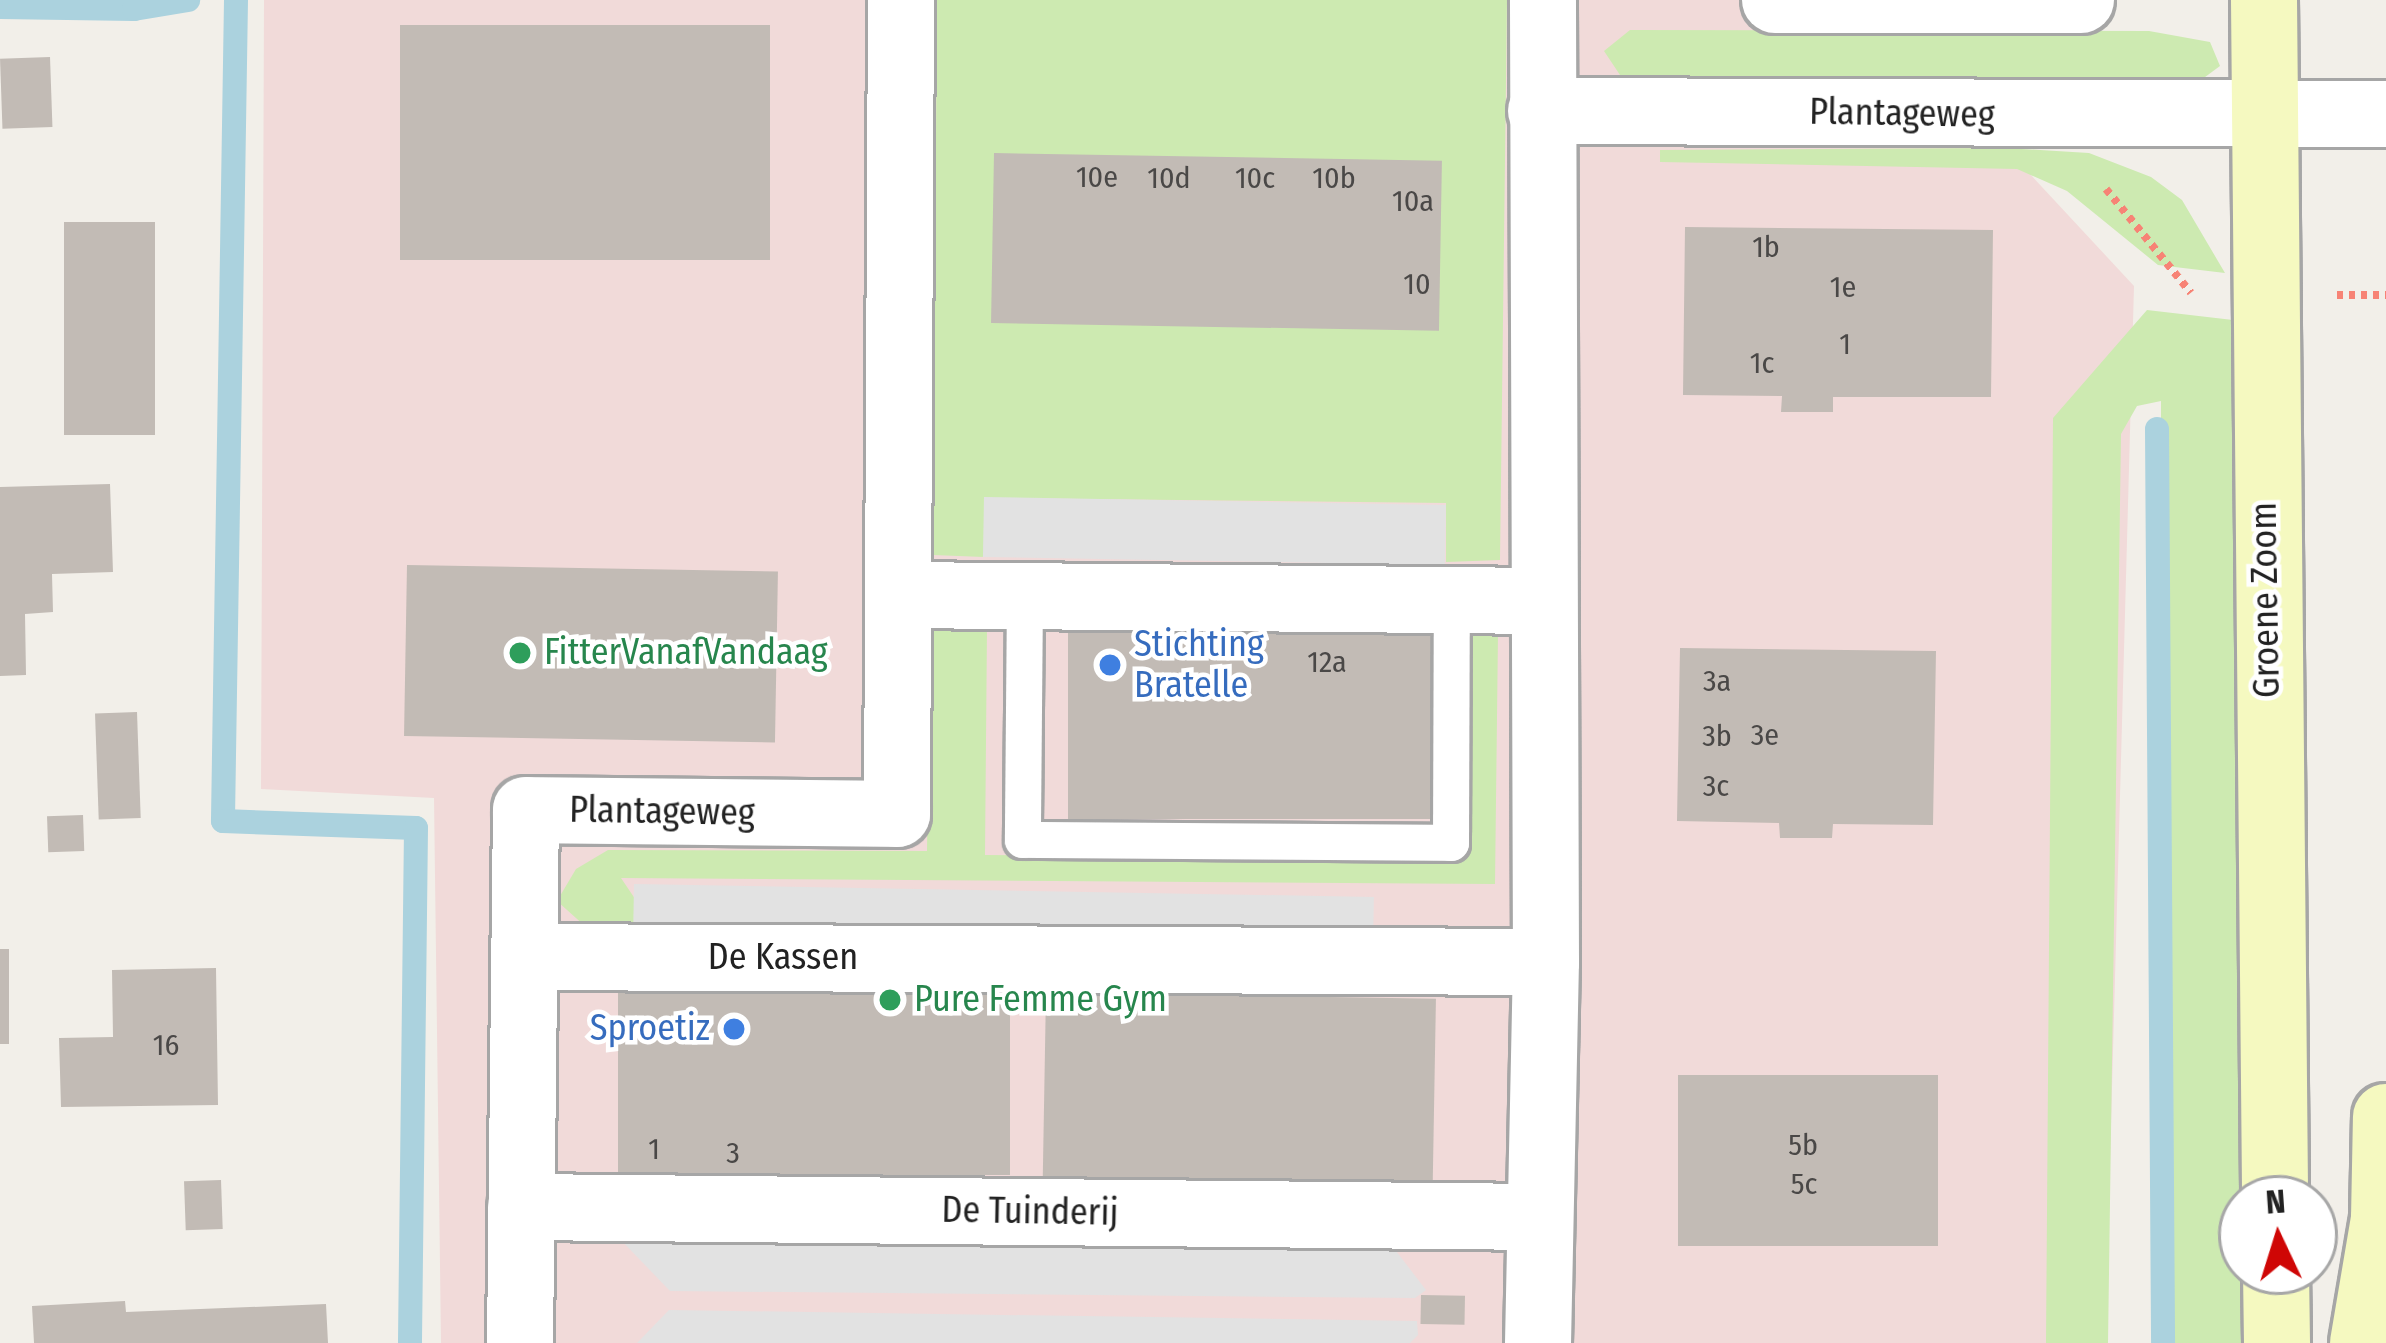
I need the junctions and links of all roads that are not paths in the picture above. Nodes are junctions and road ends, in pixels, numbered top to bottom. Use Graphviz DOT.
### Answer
graph roads {
  1 [pos="901,0"];
  2 [pos="1544,0"];
  3 [pos="1775,0"];
  4 [pos="2081,0"];
  5 [pos="2264,0"];
  6 [pos="1541,111"];
  7 [pos="2386,114"];
  8 [pos="2264,116"];
  9 [pos="899,595"];
  10 [pos="1025,596"];
  11 [pos="1452,599"];
  12 [pos="1543,601"];
  13 [pos="524,957"];
  14 [pos="1546,962"];
  15 [pos="2386,1118"];
  16 [pos="2275,1175"];
  17 [pos="520,1207"];
  18 [pos="1540,1217"];
  19 [pos="2276,1295"];
  20 [pos="520,1343"];
  21 [pos="1538,1343"];
  22 [pos="2277,1343"];
  23 [pos="2363,1343"];
  1 -- 9 [label="street, Plantageweg"];
  2 -- 6 [label="street"];
  3 -- 4 [label="street"];
  5 -- 8 [label="main road, Groene Zoom"];
  6 -- 8 [label="street, Plantageweg"];
  6 -- 12 [label="street"];
  7 -- 8 [label="street, Plantageweg"];
  8 -- 16 [label="main road, Groene Zoom"];
  9 -- 10 [label="street"];
  9 -- 13 [label="street, Plantageweg"];
  10 -- 11 [label="street"];
  10 -- 11 [label="lane"];
  11 -- 12 [label="street"];
  12 -- 14 [label="street"];
  13 -- 14 [label="street, De Kassen"];
  13 -- 17 [label="street, Plantageweg"];
  14 -- 18 [label="street"];
  15 -- 23 [label="main road"];
  17 -- 18 [label="street, De Tuinderij"];
  17 -- 20 [label="street, Plantageweg"];
  18 -- 21 [label="street"];
  19 -- 22 [label="main road"];
}
